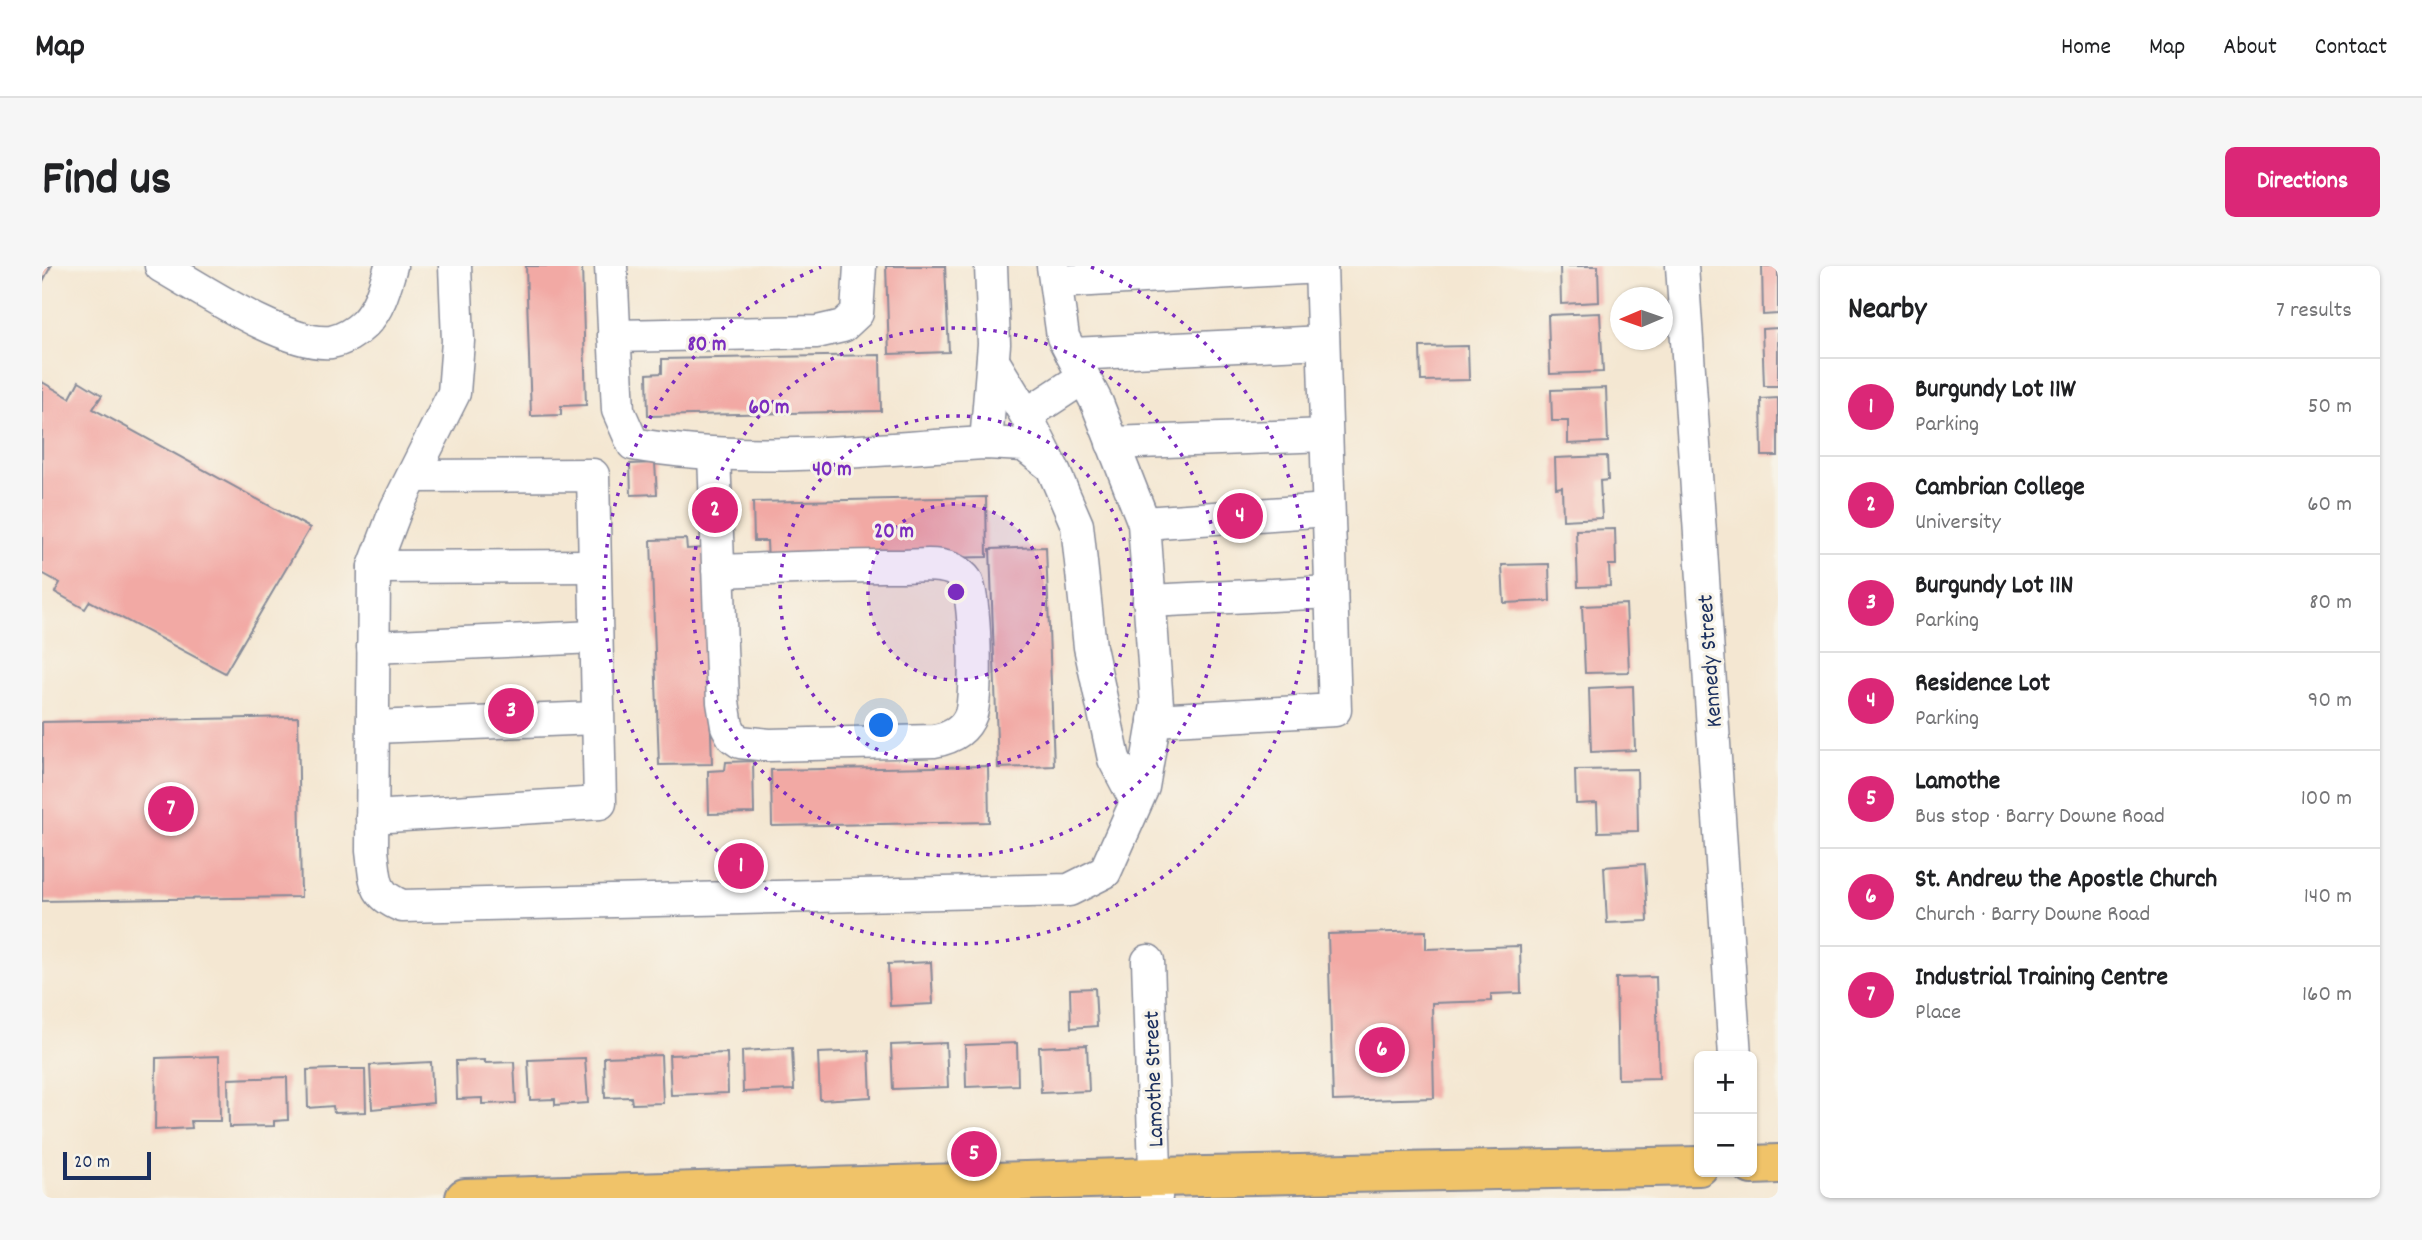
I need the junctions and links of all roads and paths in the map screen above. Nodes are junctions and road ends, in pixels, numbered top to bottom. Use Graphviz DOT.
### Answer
graph roads {
  1 [pos="161,266"];
  2 [pos="391,266"];
  3 [pos="455,266"];
  4 [pos="611,266"];
  5 [pos="860,266"];
  6 [pos="990,266"];
  7 [pos="1682,266"];
  8 [pos="1321,267"];
  9 [pos="1055,274"];
  10 [pos="614,336"];
  11 [pos="1323,342"];
  12 [pos="993,361"];
  13 [pos="1078,366"];
  14 [pos="1027,415"];
  15 [pos="1325,435"];
  16 [pos="986,443"];
  17 [pos="1112,443"];
  18 [pos="714,454"];
  19 [pos="1052,467"];
  20 [pos="413,476"];
  21 [pos="1328,510"];
  22 [pos="1144,523"];
  23 [pos="593,566"];
  24 [pos="374,567"];
  25 [pos="718,571"];
  26 [pos="1331,592"];
  27 [pos="1149,601"];
  28 [pos="595,637"];
  29 [pos="373,647"];
  30 [pos="596,718"];
  31 [pos="1154,720"];
  32 [pos="373,727"];
  33 [pos="1136,802"];
  34 [pos="372,817"];
  35 [pos="1148,961"];
  36 [pos="1735,1051"];
  37 [pos="1778,1164"];
  38 [pos="1757,1165"];
  39 [pos="1694,1166"];
  40 [pos="1156,1187"];
  41 [pos="465,1198"];
  1 -- 2 [label="street"];
  3 -- 20 [label="street"];
  4 -- 10 [label="street"];
  5 -- 10 [label="street"];
  6 -- 12 [label="street"];
  7 -- 36 [label="street, Kennedy Street"];
  8 -- 9 [label="street"];
  8 -- 11 [label="street"];
  9 -- 13 [label="street"];
  10 -- 18 [label="street"];
  11 -- 13 [label="street"];
  11 -- 15 [label="street"];
  12 -- 14 [label="street"];
  12 -- 16 [label="street"];
  13 -- 14 [label="street"];
  13 -- 17 [label="street"];
  14 -- 19 [label="street"];
  15 -- 17 [label="street"];
  15 -- 21 [label="street"];
  16 -- 18 [label="street"];
  16 -- 19 [label="street"];
  17 -- 22 [label="street"];
  18 -- 25 [label="street"];
  19 -- 33 [label="street"];
  20 -- 23 [label="street"];
  20 -- 24 [label="street"];
  21 -- 22 [label="street"];
  21 -- 26 [label="street"];
  22 -- 27 [label="street"];
  23 -- 24 [label="street"];
  23 -- 28 [label="street"];
  24 -- 29 [label="street"];
  25 -- 25 [label="street"];
  26 -- 27 [label="street"];
  26 -- 31 [label="street"];
  27 -- 31 [label="street"];
  28 -- 29 [label="street"];
  28 -- 30 [label="street"];
  29 -- 32 [label="street"];
  30 -- 32 [label="street"];
  30 -- 34 [label="street"];
  31 -- 33 [label="street"];
  32 -- 34 [label="street"];
  33 -- 34 [label="street"];
  35 -- 40 [label="street, Lamothe Street"];
  37 -- 38 [label="main road"];
  39 -- 40 [label="main road"];
  40 -- 41 [label="main road"];
}
